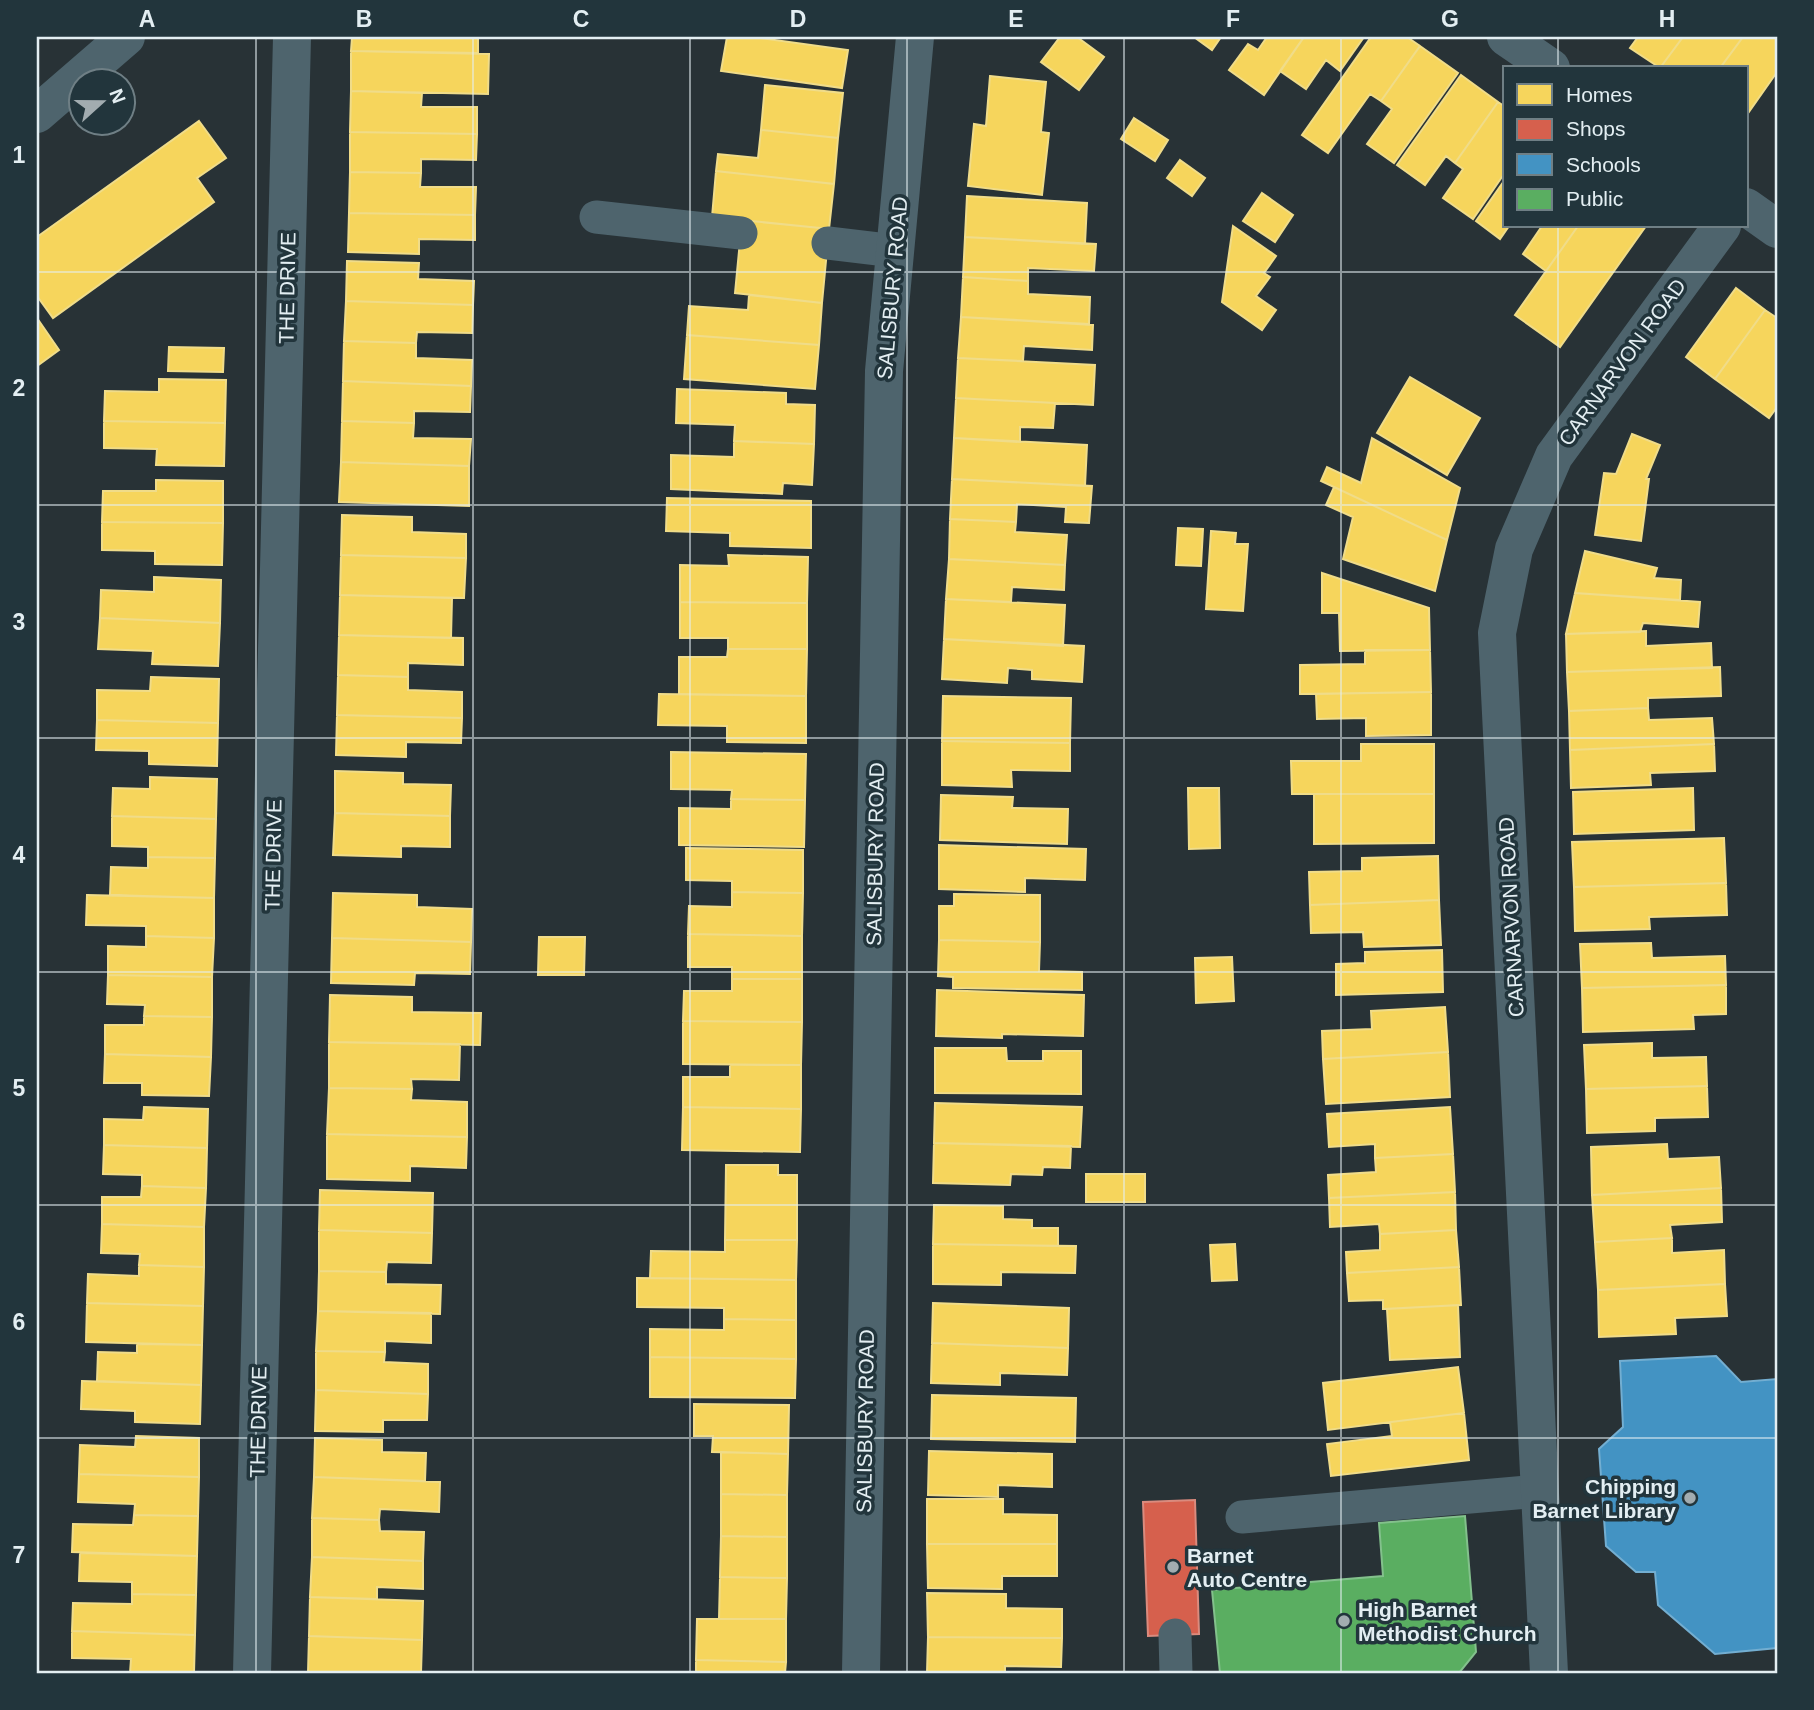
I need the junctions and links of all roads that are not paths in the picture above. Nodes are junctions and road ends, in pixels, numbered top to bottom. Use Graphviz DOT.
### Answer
graph roads {
  1 [pos="125,37"];
  2 [pos="292,37"];
  3 [pos="915,37"];
  4 [pos="1507,37"];
  5 [pos="1548,66"];
  6 [pos="37,114"];
  7 [pos="1748,208"];
  8 [pos="596,216"];
  9 [pos="1721,228"];
  10 [pos="1777,229"];
  11 [pos="741,233"];
  12 [pos="828,243"];
  13 [pos="895,251"];
  14 [pos="1539,1492"];
  15 [pos="1242,1517"];
  16 [pos="1175,1635"];
  17 [pos="252,1673"];
  18 [pos="860,1673"];
  19 [pos="1176,1673"];
  20 [pos="1549,1673"];
  1 -- 6 [label="street"];
  2 -- 17 [label="street, THE DRIVE"];
  3 -- 13 [label="street, SALISBURY ROAD"];
  4 -- 5 [label="street"];
  7 -- 10 [label="street"];
  8 -- 11 [label="lane"];
  9 -- 14 [label="street, CARNARVON ROAD"];
  12 -- 13 [label="lane"];
  13 -- 18 [label="street, SALISBURY ROAD"];
  14 -- 15 [label="lane"];
  14 -- 20 [label="street, CARNARVON ROAD"];
  16 -- 19 [label="lane"];
}
